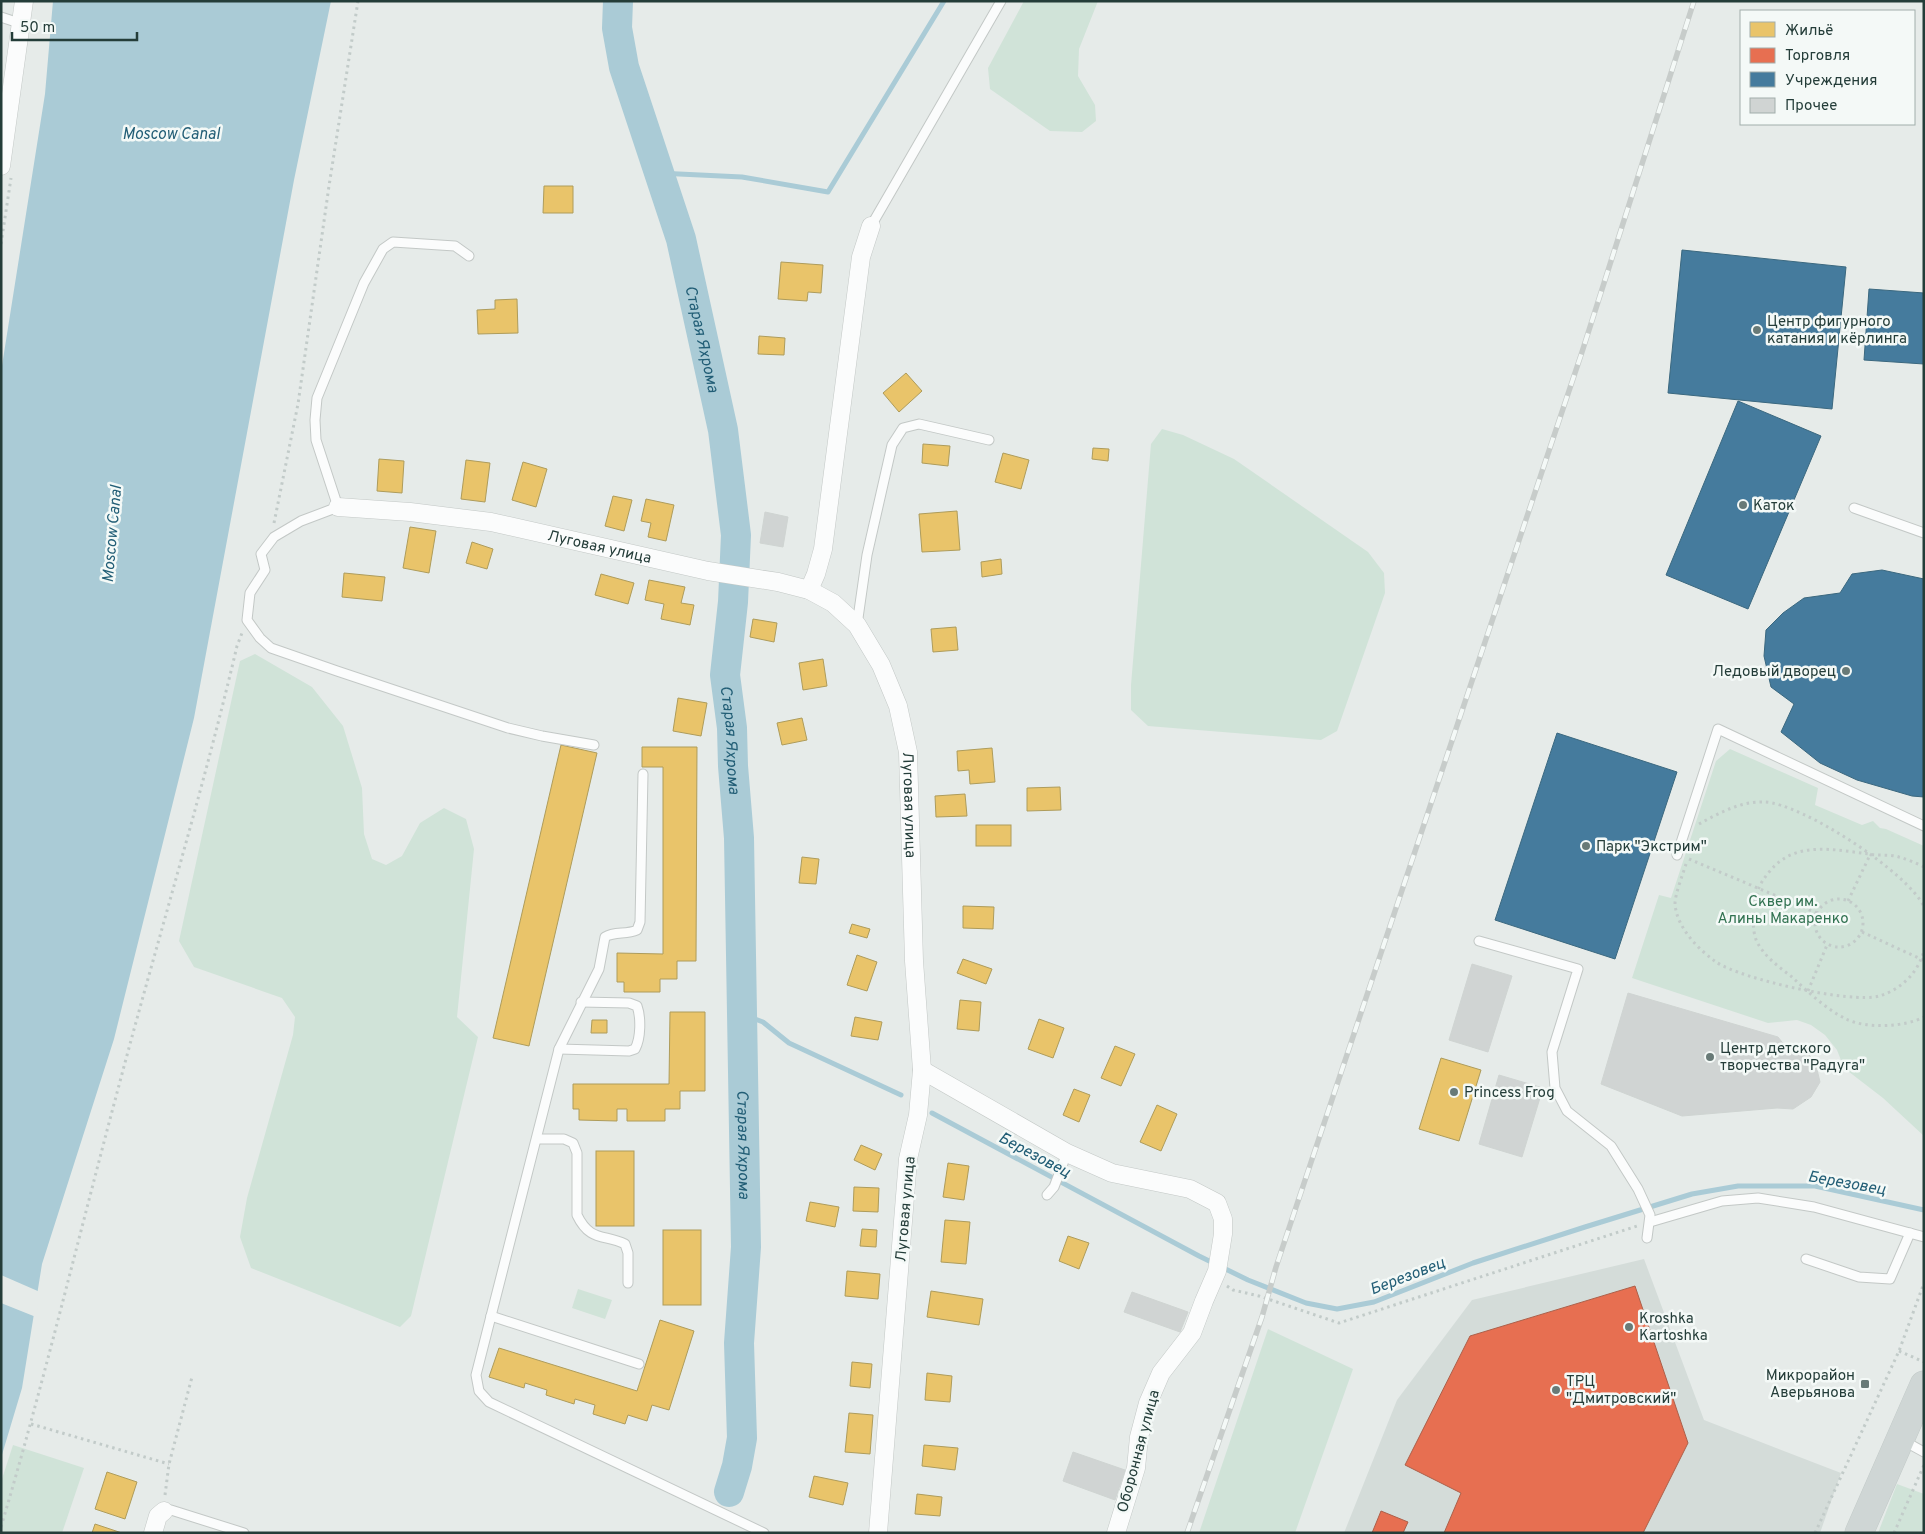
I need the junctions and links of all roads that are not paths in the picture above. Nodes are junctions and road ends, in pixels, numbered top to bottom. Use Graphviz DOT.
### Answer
graph roads {
  1 [pos="24,1"];
  2 [pos="1001,1"];
  3 [pos="1,17"];
  4 [pos="25,25"];
  5 [pos="1,166"];
  6 [pos="871,226"];
  7 [pos="469,256"];
  8 [pos="989,440"];
  9 [pos="338,507"];
  10 [pos="1854,508"];
  11 [pos="1924,533"];
  12 [pos="809,590"];
  13 [pos="857,625"];
  14 [pos="594,744"];
  15 [pos="643,774"];
  16 [pos="1924,826"];
  17 [pos="1677,854"];
  18 [pos="1479,941"];
  19 [pos="582,1002"];
  20 [pos="560,1049"];
  21 [pos="922,1070"];
  22 [pos="537,1139"];
  23 [pos="1067,1153"];
  24 [pos="1047,1195"];
  25 [pos="1650,1219"];
  26 [pos="1910,1233"];
  27 [pos="1924,1237"];
  28 [pos="1647,1238"];
  29 [pos="1806,1259"];
  30 [pos="628,1283"];
  31 [pos="491,1316"];
  32 [pos="640,1364"];
  33 [pos="1924,1385"];
  34 [pos="1900,1439"];
  35 [pos="1924,1452"];
  36 [pos="164,1510"];
  37 [pos="153,1533"];
  38 [pos="244,1533"];
  39 [pos="764,1533"];
  40 [pos="878,1533"];
  41 [pos="1116,1533"];
  42 [pos="1859,1533"];
  1 -- 4 [label="street"];
  2 -- 6 [label="lane"];
  3 -- 4 [label="lane"];
  4 -- 5 [label="street"];
  6 -- 12 [label="street"];
  7 -- 9 [label="lane"];
  8 -- 13 [label="lane"];
  9 -- 12 [label="street, Луговая улица"];
  9 -- 14 [label="lane"];
  10 -- 11 [label="lane"];
  12 -- 13 [label="street, Луговая улица"];
  13 -- 21 [label="street, Луговая улица"];
  15 -- 19 [label="lane"];
  16 -- 17 [label="lane"];
  18 -- 25 [label="lane"];
  19 -- 20 [label="lane"];
  19 -- 20 [label="lane"];
  20 -- 22 [label="lane"];
  21 -- 23 [label="street, Оборонная улица"];
  21 -- 40 [label="street, Луговая улица"];
  22 -- 30 [label="lane"];
  22 -- 31 [label="lane"];
  23 -- 24 [label="lane"];
  23 -- 41 [label="street, Оборонная улица"];
  25 -- 26 [label="lane"];
  25 -- 28 [label="lane"];
  26 -- 27 [label="lane"];
  26 -- 29 [label="lane"];
  31 -- 32 [label="lane"];
  31 -- 39 [label="lane"];
  33 -- 34 [label="main road"];
  34 -- 35 [label="lane"];
  34 -- 42 [label="main road"];
  36 -- 37 [label="street"];
  36 -- 38 [label="lane"];
}
